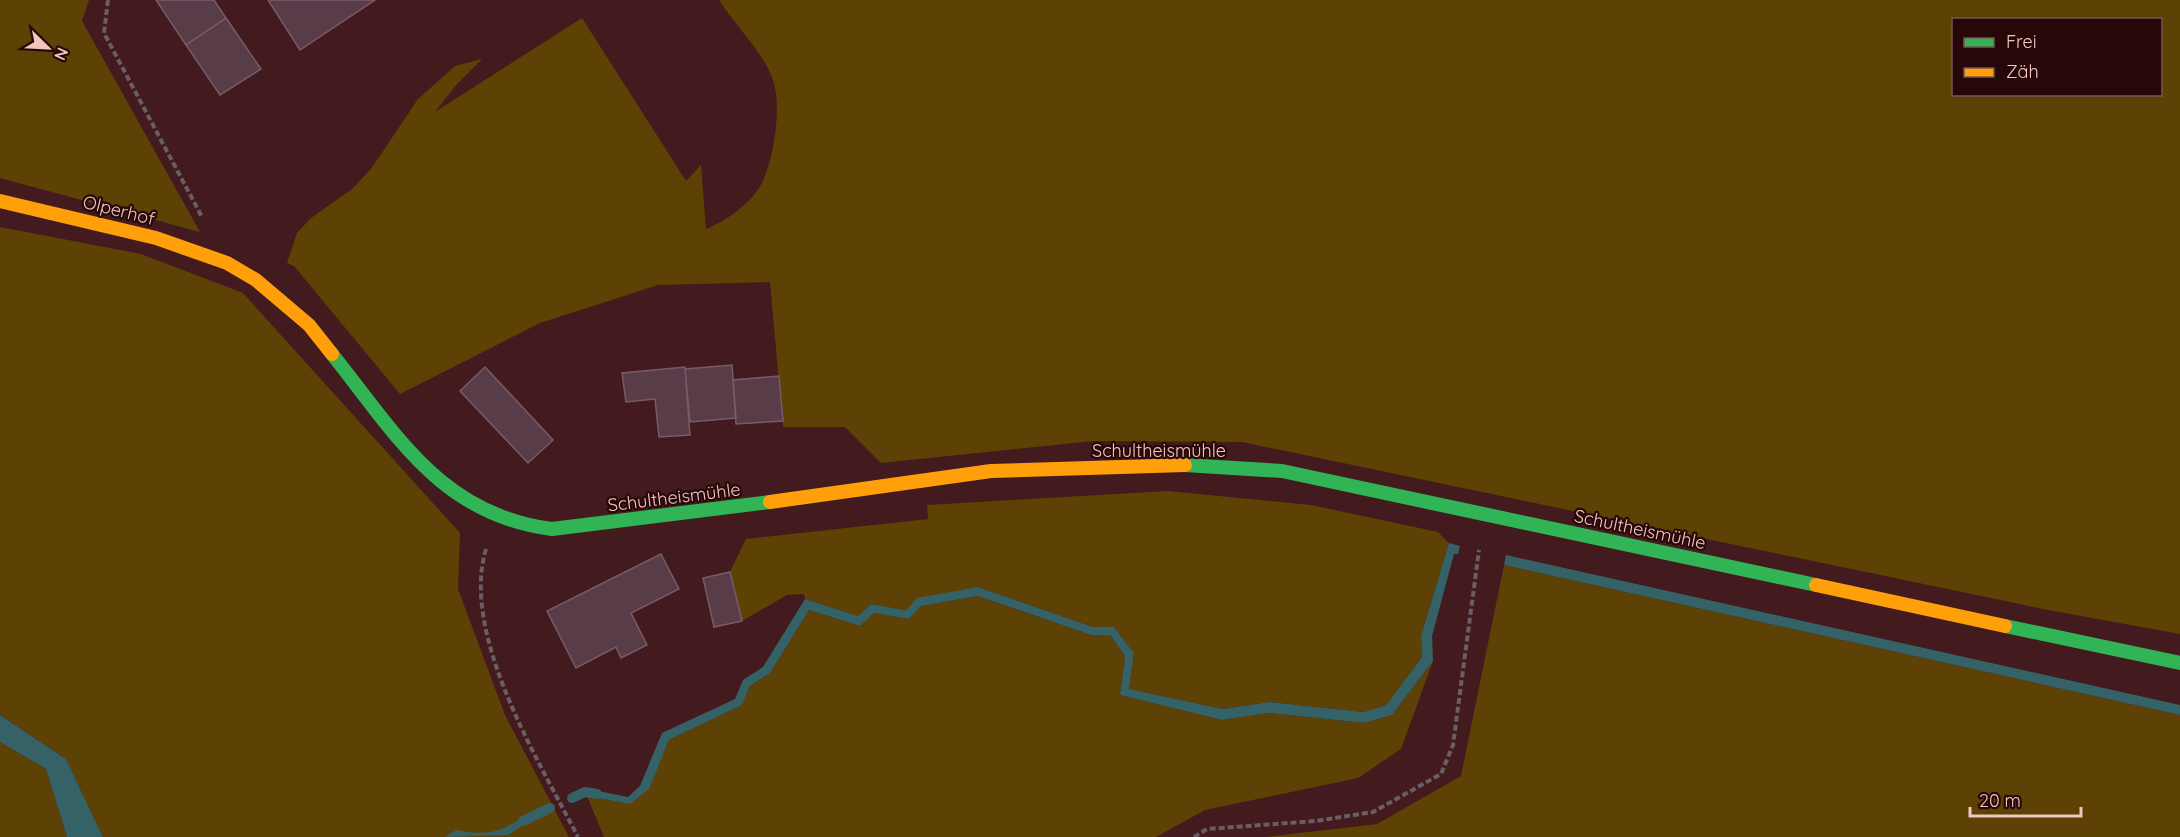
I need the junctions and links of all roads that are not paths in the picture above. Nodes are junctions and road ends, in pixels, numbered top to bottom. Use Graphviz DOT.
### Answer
graph roads {
  1 [pos="0,201"];
  2 [pos="227,263"];
  3 [pos="2180,663"];
  1 -- 2 [label="street, Olperhof"];
  2 -- 3 [label="street, Schultheismühle"];
}
